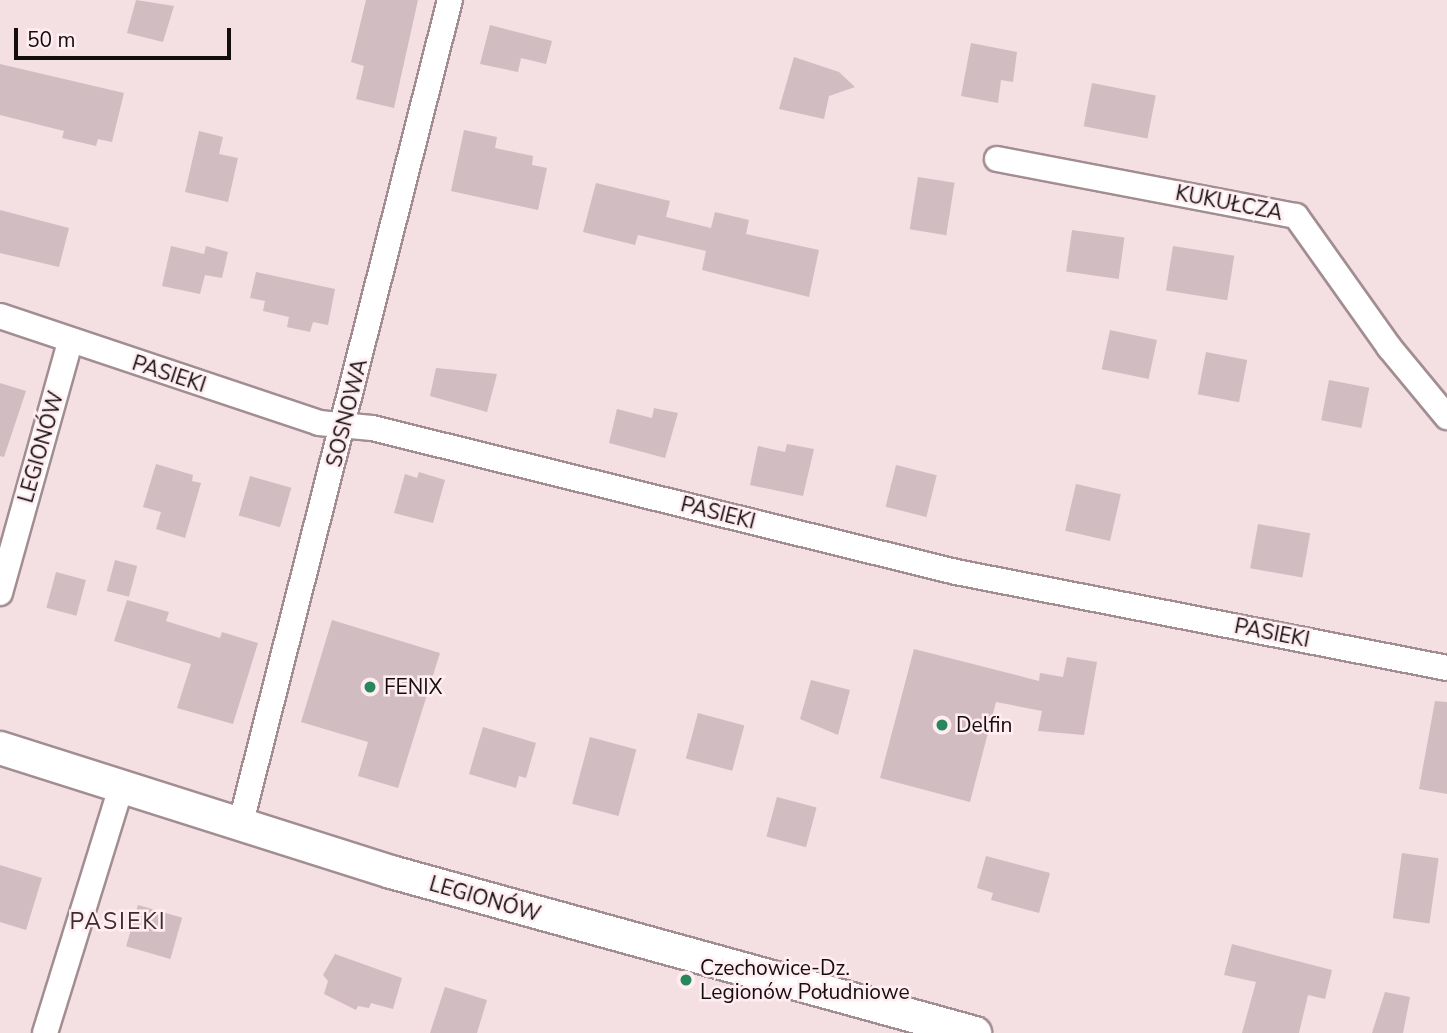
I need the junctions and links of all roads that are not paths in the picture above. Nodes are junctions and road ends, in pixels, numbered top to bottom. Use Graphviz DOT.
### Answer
graph roads {
  1 [pos="450,0"];
  2 [pos="997,159"];
  3 [pos="0,316"];
  4 [pos="70,342"];
  5 [pos="1447,417"];
  6 [pos="345,426"];
  7 [pos="0,593"];
  8 [pos="1447,667"];
  9 [pos="0,748"];
  10 [pos="121,788"];
  11 [pos="240,826"];
  12 [pos="45,1033"];
  13 [pos="975,1033"];
  1 -- 6 [label="street, SOSNOWA"];
  2 -- 5 [label="street, KUKUŁCZA"];
  3 -- 4 [label="street, PASIEKI"];
  4 -- 6 [label="street, PASIEKI"];
  4 -- 7 [label="street, LEGIONÓW"];
  6 -- 8 [label="street, PASIEKI"];
  6 -- 11 [label="street, SOSNOWA"];
  9 -- 10 [label="street, LEGIONÓW"];
  10 -- 11 [label="street, LEGIONÓW"];
  10 -- 12 [label="street"];
  11 -- 13 [label="street, LEGIONÓW"];
}
